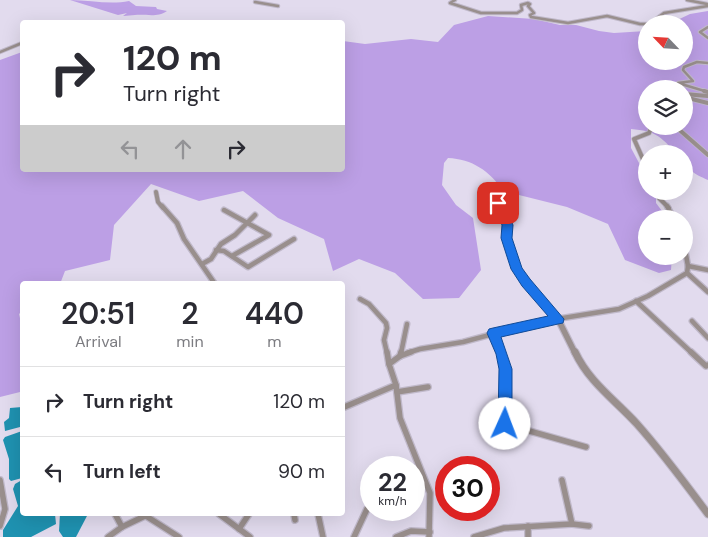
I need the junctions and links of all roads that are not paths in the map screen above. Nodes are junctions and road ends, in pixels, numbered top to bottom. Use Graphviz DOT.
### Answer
graph roads {
  1 [pos="455,0"];
  2 [pos="687,0"];
  3 [pos="262,1"];
  4 [pos="255,2"];
  5 [pos="708,5"];
  6 [pos="278,6"];
  7 [pos="708,28"];
  8 [pos="708,38"];
  9 [pos="20,44"];
  10 [pos="0,52"];
  11 [pos="708,63"];
  12 [pos="708,92"];
  13 [pos="693,96"];
  14 [pos="708,96"];
  15 [pos="693,98"];
  16 [pos="708,103"];
  17 [pos="642,135"];
  18 [pos="685,135"];
  19 [pos="638,148"];
  20 [pos="708,155"];
  21 [pos="156,192"];
  22 [pos="661,200"];
  23 [pos="484,202"];
  24 [pos="224,210"];
  25 [pos="670,210"];
  26 [pos="255,215"];
  27 [pos="247,223"];
  28 [pos="294,239"];
  29 [pos="216,250"];
  30 [pos="232,256"];
  31 [pos="202,264"];
  32 [pos="688,266"];
  33 [pos="708,270"];
  34 [pos="686,273"];
  35 [pos="213,281"];
  36 [pos="708,292"];
  37 [pos="360,300"];
  38 [pos="636,302"];
  39 [pos="558,319"];
  40 [pos="692,321"];
  41 [pos="407,324"];
  42 [pos="493,333"];
  43 [pos="708,338"];
  44 [pos="400,356"];
  45 [pos="389,364"];
  46 [pos="708,365"];
  47 [pos="428,388"];
  48 [pos="397,389"];
  49 [pos="345,407"];
  50 [pos="586,447"];
  51 [pos="0,480"];
  52 [pos="562,480"];
  53 [pos="708,514"];
  54 [pos="116,516"];
  55 [pos="146,516"];
  56 [pos="149,516"];
  57 [pos="222,516"];
  58 [pos="248,516"];
  59 [pos="318,516"];
  60 [pos="361,521"];
  61 [pos="572,524"];
  62 [pos="0,526"];
  63 [pos="528,526"];
  64 [pos="589,526"];
  65 [pos="122,528"];
  66 [pos="239,529"];
  67 [pos="430,535"];
  68 [pos="177,536"];
  69 [pos="108,537"];
  70 [pos="250,537"];
  71 [pos="323,537"];
  72 [pos="354,537"];
  73 [pos="396,537"];
  74 [pos="474,537"];
  75 [pos="528,537"];
  1 -- 5 [label="street"];
  2 -- 5 [label="street"];
  3 -- 4 [label="street"];
  3 -- 6 [label="street"];
  7 -- 8 [label="street"];
  9 -- 10 [label="street"];
  11 -- 12 [label="street"];
  13 -- 14 [label="street"];
  15 -- 16 [label="street"];
  17 -- 19 [label="street"];
  18 -- 20 [label="street"];
  21 -- 31 [label="street"];
  22 -- 25 [label="street"];
  23 -- 39 [label="street"];
  24 -- 27 [label="street"];
  26 -- 27 [label="street"];
  27 -- 29 [label="street"];
  27 -- 30 [label="street"];
  28 -- 30 [label="street"];
  29 -- 30 [label="street"];
  29 -- 31 [label="street"];
  31 -- 35 [label="street"];
  32 -- 33 [label="street"];
  32 -- 34 [label="street"];
  34 -- 36 [label="street"];
  34 -- 38 [label="street"];
  37 -- 45 [label="street"];
  38 -- 39 [label="street"];
  38 -- 46 [label="street"];
  39 -- 42 [label="street"];
  39 -- 53 [label="street"];
  40 -- 43 [label="street"];
  41 -- 44 [label="street"];
  42 -- 44 [label="street"];
  42 -- 50 [label="street"];
  44 -- 45 [label="street"];
  45 -- 48 [label="street"];
  47 -- 48 [label="street"];
  48 -- 49 [label="street"];
  48 -- 67 [label="street"];
  51 -- 62 [label="street"];
  52 -- 61 [label="street"];
  54 -- 65 [label="street"];
  55 -- 65 [label="street"];
  56 -- 68 [label="street"];
  57 -- 66 [label="street"];
  58 -- 66 [label="street"];
  59 -- 71 [label="street"];
  60 -- 72 [label="street"];
  61 -- 63 [label="street"];
  61 -- 64 [label="street"];
  63 -- 74 [label="street"];
  63 -- 75 [label="street"];
  65 -- 69 [label="street"];
  66 -- 70 [label="street"];
  67 -- 73 [label="street"];
}
